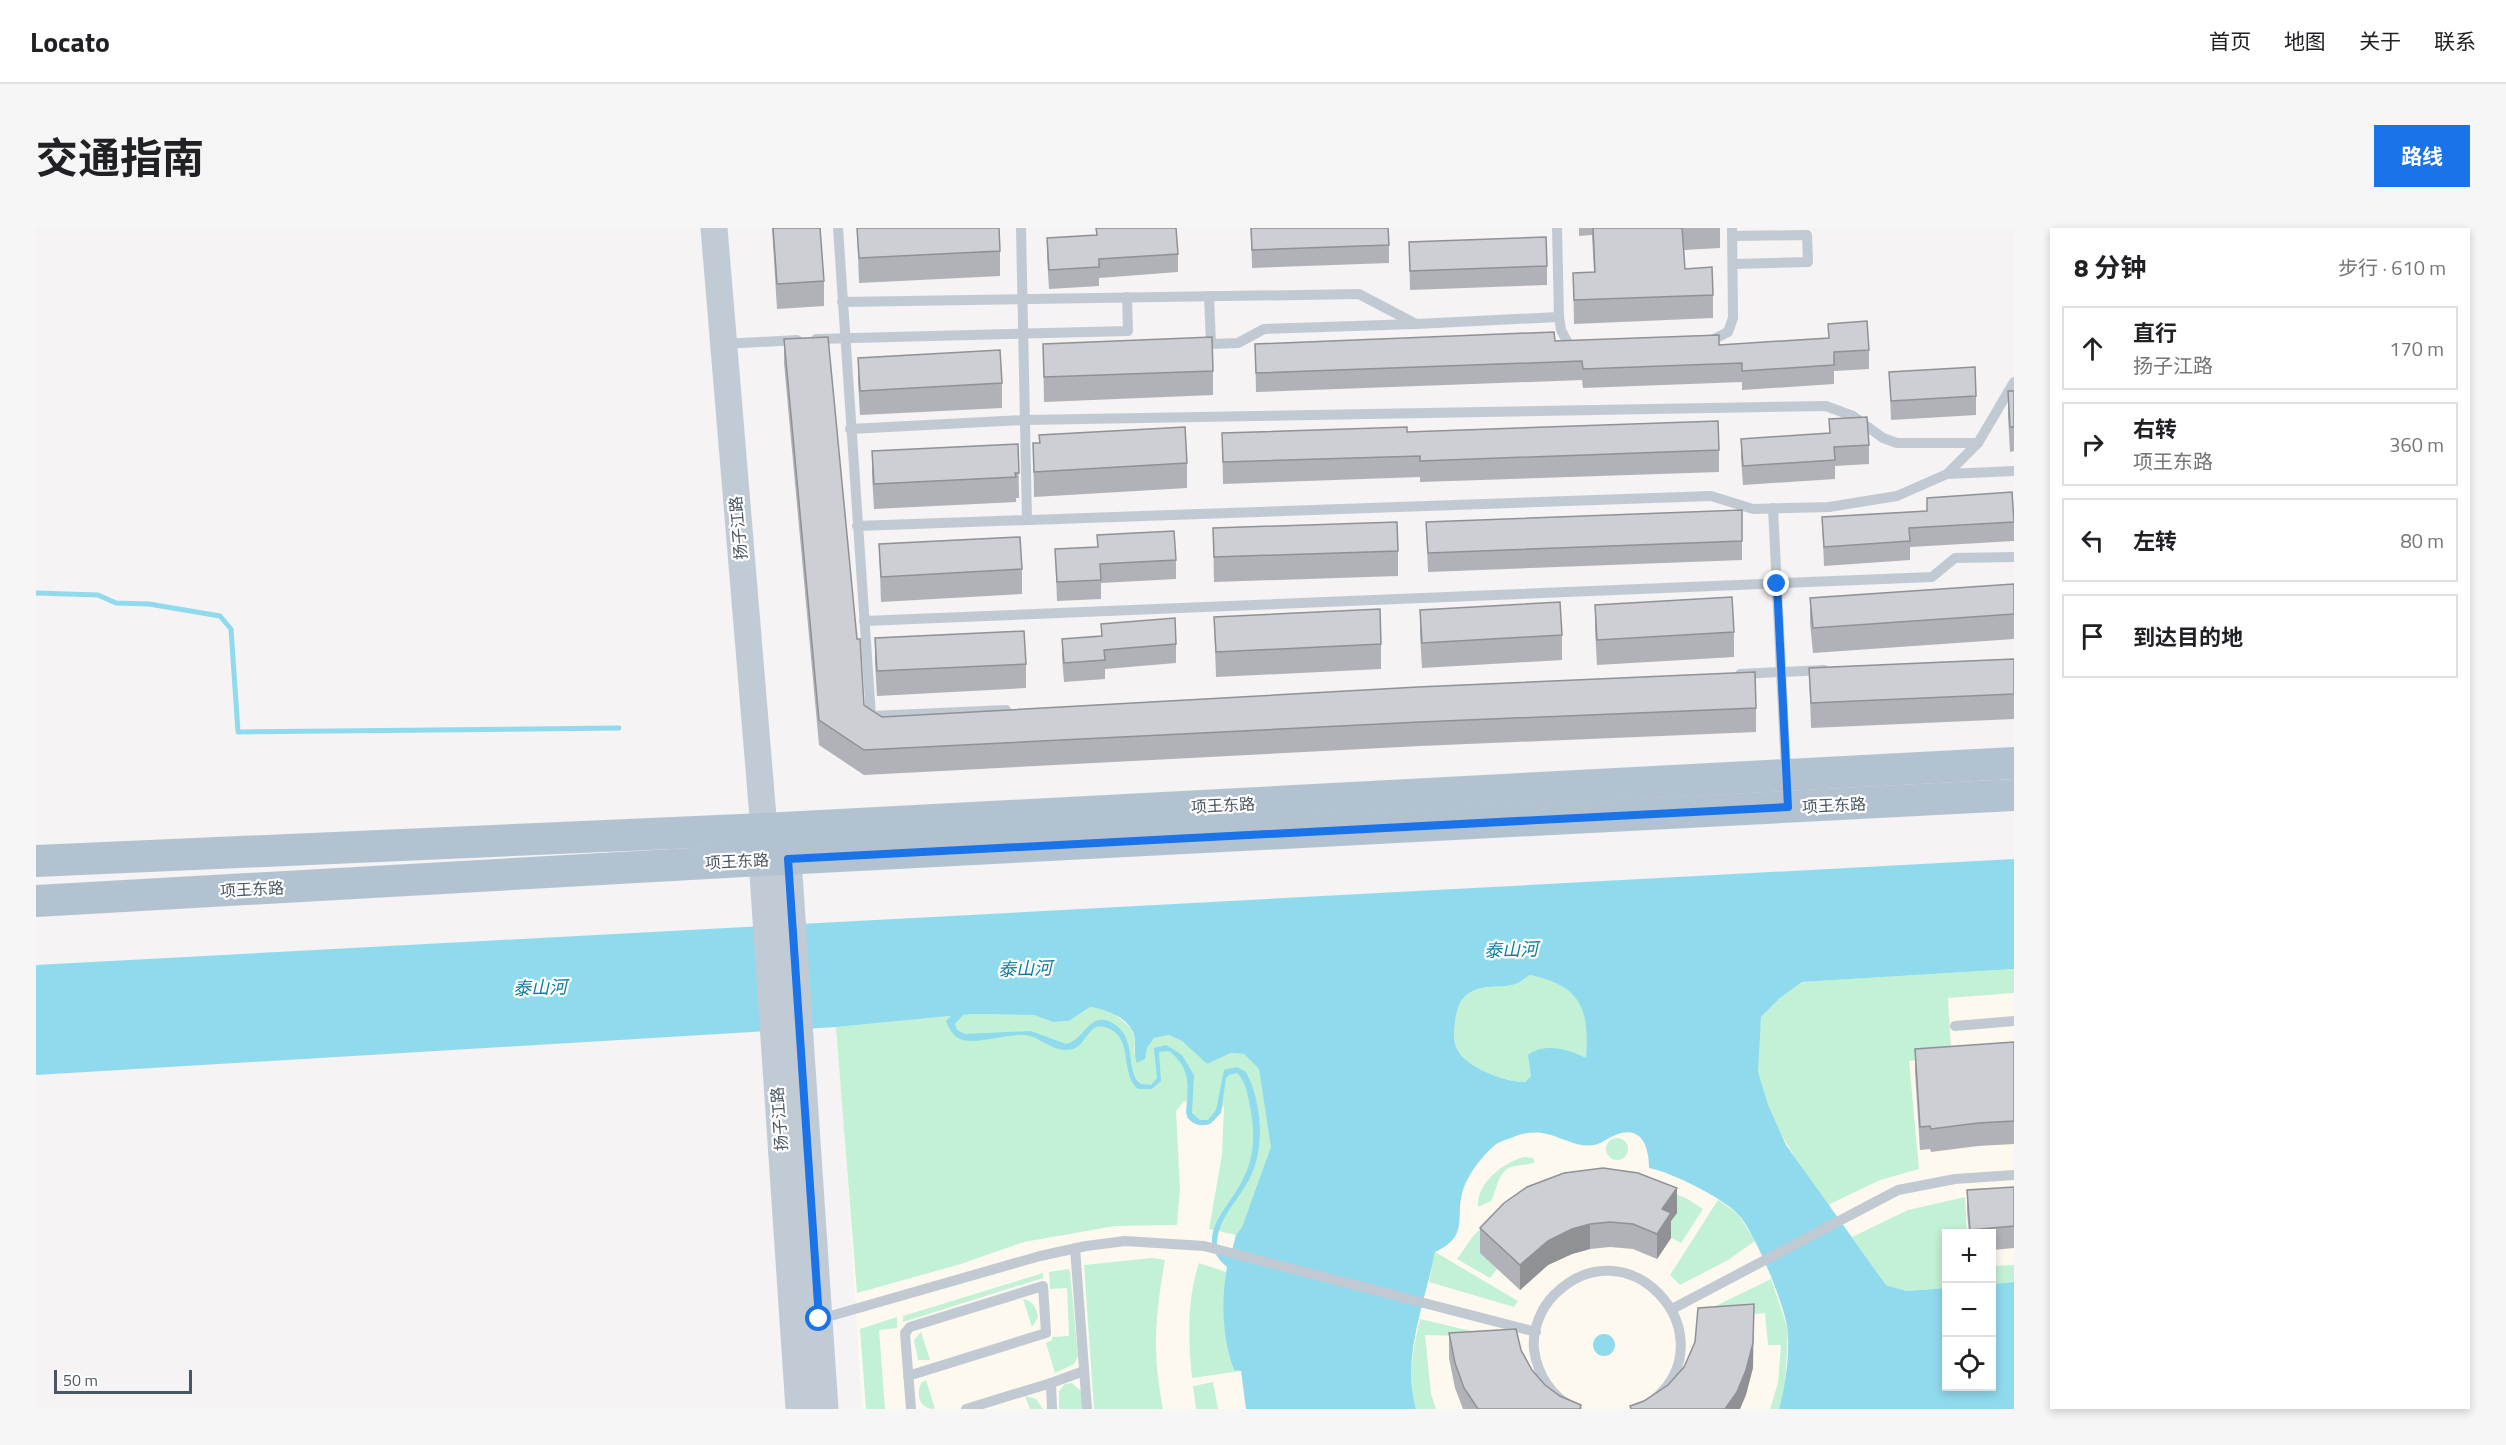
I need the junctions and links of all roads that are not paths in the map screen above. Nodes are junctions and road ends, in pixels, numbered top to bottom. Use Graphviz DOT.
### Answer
graph roads {
  1 [pos="714,228"];
  2 [pos="838,228"];
  3 [pos="1021,228"];
  4 [pos="1557,228"];
  5 [pos="1733,232"];
  6 [pos="1733,264"];
  7 [pos="1209,296"];
  8 [pos="1127,297"];
  9 [pos="1023,299"];
  10 [pos="842,302"];
  11 [pos="1559,317"];
  12 [pos="1416,324"];
  13 [pos="1023,334"];
  14 [pos="844,338"];
  15 [pos="1689,341"];
  16 [pos="723,344"];
  17 [pos="1587,346"];
  18 [pos="2014,382"];
  19 [pos="1025,420"];
  20 [pos="850,429"];
  21 [pos="1978,442"];
  22 [pos="2014,471"];
  23 [pos="1947,474"];
  24 [pos="1773,508"];
  25 [pos="1027,520"];
  26 [pos="857,525"];
  27 [pos="2014,557"];
  28 [pos="1777,584"];
  29 [pos="864,621"];
  30 [pos="1839,669"];
  31 [pos="1781,672"];
  32 [pos="1734,675"];
  33 [pos="1014,710"];
  34 [pos="2014,763"];
  35 [pos="1787,791"];
  36 [pos="2014,795"];
  37 [pos="764,829"];
  38 [pos="775,859"];
  39 [pos="36,861"];
  40 [pos="36,901"];
  41 [pos="778,917"];
  42 [pos="2014,1021"];
  43 [pos="1955,1026"];
  44 [pos="2014,1175"];
  45 [pos="1075,1248"];
  46 [pos="1672,1309"];
  47 [pos="806,1323"];
  48 [pos="1536,1332"];
  49 [pos="1084,1371"];
  50 [pos="908,1376"];
  51 [pos="1050,1383"];
  52 [pos="799,1409"];
  53 [pos="825,1409"];
  54 [pos="911,1409"];
  55 [pos="966,1409"];
  56 [pos="1052,1409"];
  57 [pos="1087,1409"];
  58 [pos="1577,1409"];
  59 [pos="1639,1409"];
  1 -- 16 [label="street, 扬子江路"];
  2 -- 10 [label="lane"];
  3 -- 9 [label="lane"];
  4 -- 11 [label="lane"];
  5 -- 6 [label="lane"];
  5 -- 6 [label="lane"];
  6 -- 15 [label="lane"];
  7 -- 8 [label="lane"];
  7 -- 12 [label="lane"];
  7 -- 12 [label="lane"];
  8 -- 9 [label="lane"];
  8 -- 13 [label="lane"];
  9 -- 10 [label="lane"];
  9 -- 13 [label="lane"];
  10 -- 14 [label="lane"];
  11 -- 12 [label="lane"];
  11 -- 17 [label="lane"];
  13 -- 14 [label="lane"];
  13 -- 19 [label="lane"];
  14 -- 16 [label="lane"];
  14 -- 20 [label="lane"];
  16 -- 37 [label="street, 扬子江路"];
  18 -- 21 [label="lane"];
  19 -- 20 [label="lane"];
  19 -- 21 [label="lane"];
  19 -- 25 [label="lane"];
  20 -- 26 [label="lane"];
  21 -- 23 [label="lane"];
  22 -- 23 [label="lane"];
  23 -- 24 [label="lane"];
  24 -- 25 [label="lane"];
  24 -- 28 [label="lane"];
  25 -- 26 [label="lane"];
  26 -- 29 [label="lane"];
  27 -- 28 [label="lane"];
  28 -- 29 [label="lane"];
  28 -- 31 [label="lane"];
  29 -- 33 [label="lane"];
  30 -- 31 [label="lane"];
  31 -- 32 [label="lane"];
  31 -- 35 [label="lane"];
  34 -- 35 [label="main road, 项王东路"];
  35 -- 36 [label="main road, 项王东路"];
  35 -- 37 [label="main road, 项王东路"];
  35 -- 38 [label="main road, 项王东路"];
  37 -- 38 [label="street, 扬子江路"];
  37 -- 39 [label="main road, 项王东路"];
  38 -- 40 [label="main road, 项王东路"];
  38 -- 41 [label="street, 扬子江路"];
  41 -- 47 [label="street, 扬子江路"];
  41 -- 47 [label="street, 扬子江路"];
  42 -- 43 [label="lane"];
  44 -- 46 [label="lane"];
  45 -- 47 [label="lane"];
  45 -- 48 [label="lane"];
  45 -- 49 [label="lane"];
  46 -- 48 [label="lane"];
  46 -- 59 [label="lane"];
  47 -- 52 [label="street, 扬子江路"];
  47 -- 53 [label="street, 扬子江路"];
  48 -- 58 [label="lane"];
  49 -- 51 [label="lane"];
  49 -- 57 [label="lane"];
  50 -- 50 [label="lane"];
  50 -- 54 [label="lane"];
  51 -- 55 [label="lane"];
  51 -- 56 [label="lane"];
}
